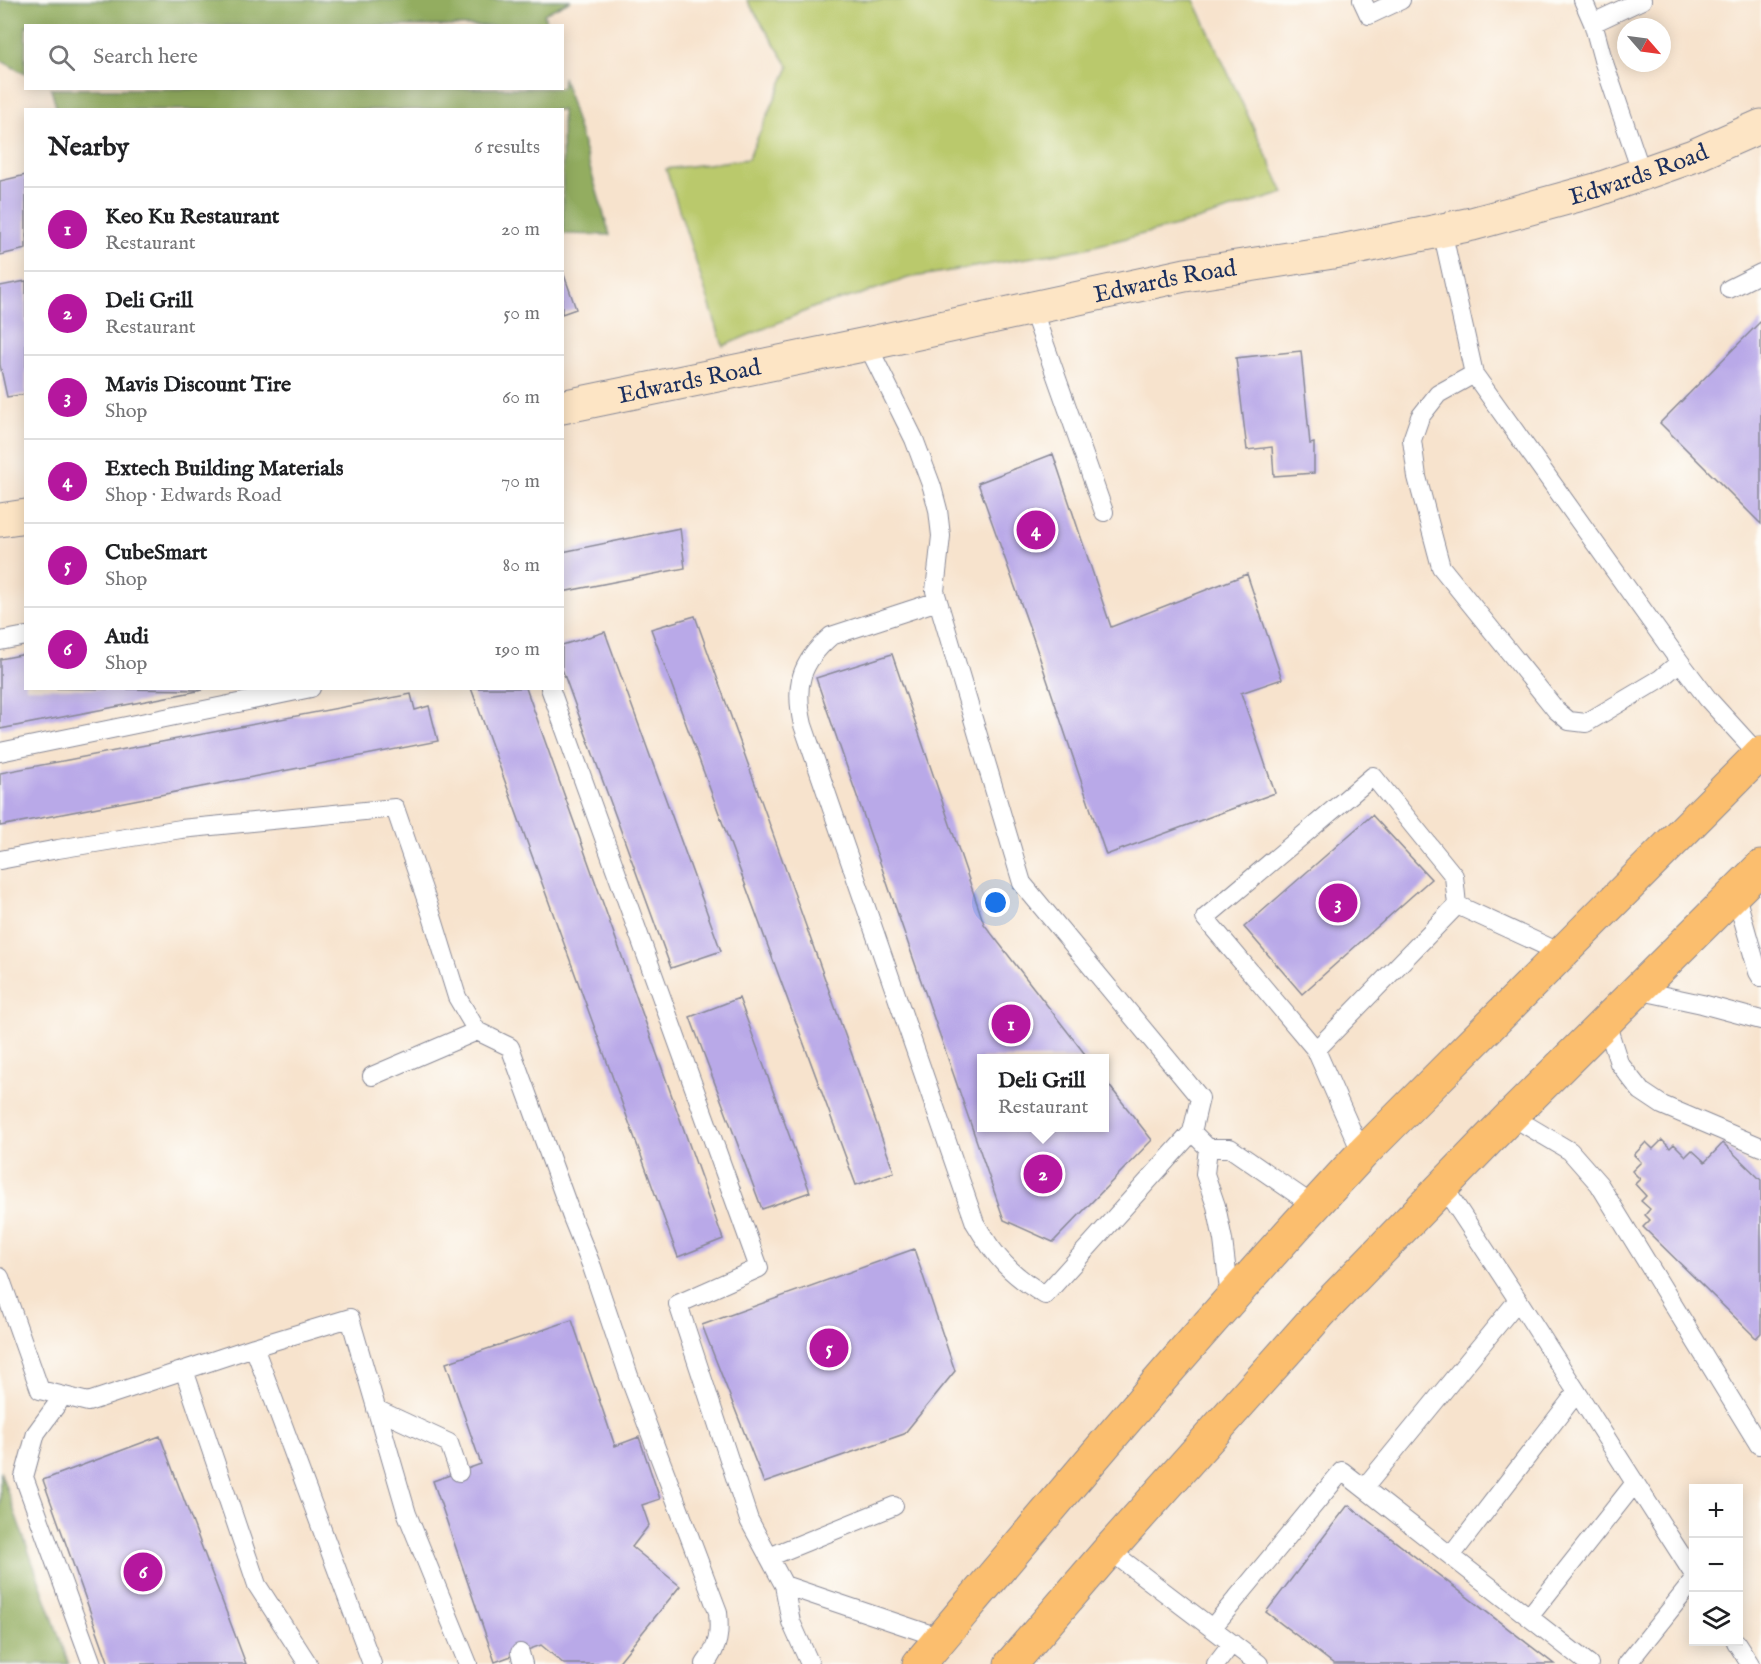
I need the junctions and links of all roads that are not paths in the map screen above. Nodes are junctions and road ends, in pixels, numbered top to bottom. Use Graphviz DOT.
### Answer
graph roads {
  1 [pos="1362,0"];
  2 [pos="1401,0"];
  3 [pos="1583,0"];
  4 [pos="1642,0"];
  5 [pos="1593,23"];
  6 [pos="1761,126"];
  7 [pos="1642,174"];
  8 [pos="1442,230"];
  9 [pos="1761,273"];
  10 [pos="1729,289"];
  11 [pos="1032,308"];
  12 [pos="867,345"];
  13 [pos="1474,374"];
  14 [pos="564,407"];
  15 [pos="1104,512"];
  16 [pos="24,516"];
  17 [pos="0,520"];
  18 [pos="938,601"];
  19 [pos="24,636"];
  20 [pos="0,641"];
  21 [pos="1680,662"];
  22 [pos="301,690"];
  23 [pos="551,690"];
  24 [pos="0,752"];
  25 [pos="1760,754"];
  26 [pos="0,860"];
  27 [pos="1761,867"];
  28 [pos="1735,892"];
  29 [pos="1457,905"];
  30 [pos="1561,953"];
  31 [pos="1761,977"];
  32 [pos="1637,990"];
  33 [pos="1761,1020"];
  34 [pos="1606,1022"];
  35 [pos="477,1032"];
  36 [pos="1316,1050"];
  37 [pos="372,1076"];
  38 [pos="1510,1116"];
  39 [pos="1192,1132"];
  40 [pos="1761,1147"];
  41 [pos="1208,1148"];
  42 [pos="1362,1154"];
  43 [pos="1443,1186"];
  44 [pos="1314,1206"];
  45 [pos="0,1276"];
  46 [pos="1230,1298"];
  47 [pos="1518,1300"];
  48 [pos="254,1347"];
  49 [pos="184,1370"];
  50 [pos="1577,1392"];
  51 [pos="63,1396"];
  52 [pos="376,1409"];
  53 [pos="1761,1443"];
  54 [pos="459,1472"];
  55 [pos="1635,1483"];
  56 [pos="1364,1488"];
  57 [pos="894,1506"];
  58 [pos="1109,1550"];
  59 [pos="1451,1556"];
  60 [pos="769,1557"];
  61 [pos="1689,1569"];
  62 [pos="1689,1583"];
  63 [pos="784,1585"];
  64 [pos="1529,1617"];
  65 [pos="1212,1628"];
  66 [pos="941,1638"];
  67 [pos="1232,1643"];
  68 [pos="1739,1646"];
  69 [pos="710,1658"];
  70 [pos="92,1664"];
  71 [pos="308,1664"];
  72 [pos="372,1664"];
  73 [pos="468,1664"];
  74 [pos="810,1664"];
  75 [pos="919,1664"];
  76 [pos="1011,1664"];
  77 [pos="1216,1664"];
  78 [pos="1259,1664"];
  79 [pos="1589,1664"];
  80 [pos="1627,1664"];
  81 [pos="1750,1664"];
  1 -- 2 [label="lane"];
  3 -- 5 [label="lane"];
  4 -- 5 [label="lane"];
  5 -- 7 [label="lane"];
  6 -- 7 [label="street, Edwards Road"];
  7 -- 8 [label="street, Edwards Road"];
  8 -- 11 [label="street, Edwards Road"];
  8 -- 13 [label="lane"];
  9 -- 10 [label="lane"];
  11 -- 12 [label="street, Edwards Road"];
  11 -- 15 [label="lane"];
  12 -- 14 [label="street, Edwards Road"];
  12 -- 18 [label="lane"];
  13 -- 21 [label="lane"];
  13 -- 21 [label="lane"];
  16 -- 17 [label="street"];
  18 -- 39 [label="lane"];
  18 -- 39 [label="lane"];
  19 -- 20 [label="lane"];
  21 -- 25 [label="lane"];
  22 -- 24 [label="lane"];
  23 -- 60 [label="lane"];
  25 -- 30 [label="highway"];
  26 -- 35 [label="lane"];
  27 -- 28 [label="highway"];
  28 -- 31 [label="lane"];
  28 -- 32 [label="highway"];
  29 -- 30 [label="lane"];
  29 -- 36 [label="lane"];
  29 -- 36 [label="lane"];
  30 -- 42 [label="highway"];
  32 -- 33 [label="lane"];
  32 -- 34 [label="highway"];
  34 -- 38 [label="highway"];
  34 -- 40 [label="lane"];
  35 -- 37 [label="lane"];
  35 -- 69 [label="lane"];
  36 -- 42 [label="lane"];
  38 -- 43 [label="highway"];
  38 -- 53 [label="lane"];
  39 -- 41 [label="lane"];
  41 -- 44 [label="lane"];
  41 -- 46 [label="lane"];
  42 -- 44 [label="highway"];
  43 -- 47 [label="lane"];
  43 -- 58 [label="highway"];
  44 -- 46 [label="highway"];
  45 -- 51 [label="lane"];
  46 -- 66 [label="highway"];
  47 -- 50 [label="lane"];
  47 -- 56 [label="lane"];
  48 -- 49 [label="lane"];
  48 -- 52 [label="lane"];
  48 -- 72 [label="lane"];
  49 -- 51 [label="lane"];
  49 -- 71 [label="lane"];
  50 -- 55 [label="lane"];
  50 -- 59 [label="lane"];
  51 -- 70 [label="lane"];
  52 -- 54 [label="lane"];
  52 -- 73 [label="lane"];
  55 -- 61 [label="lane"];
  55 -- 64 [label="lane"];
  56 -- 59 [label="lane"];
  56 -- 65 [label="lane"];
  57 -- 60 [label="lane"];
  58 -- 65 [label="lane"];
  58 -- 76 [label="highway"];
  59 -- 64 [label="lane"];
  60 -- 63 [label="lane"];
  62 -- 80 [label="lane"];
  63 -- 66 [label="lane"];
  63 -- 74 [label="lane"];
  64 -- 79 [label="lane"];
  65 -- 67 [label="lane"];
  66 -- 75 [label="highway"];
  67 -- 77 [label="lane"];
  67 -- 78 [label="lane"];
  68 -- 81 [label="lane"];
}
